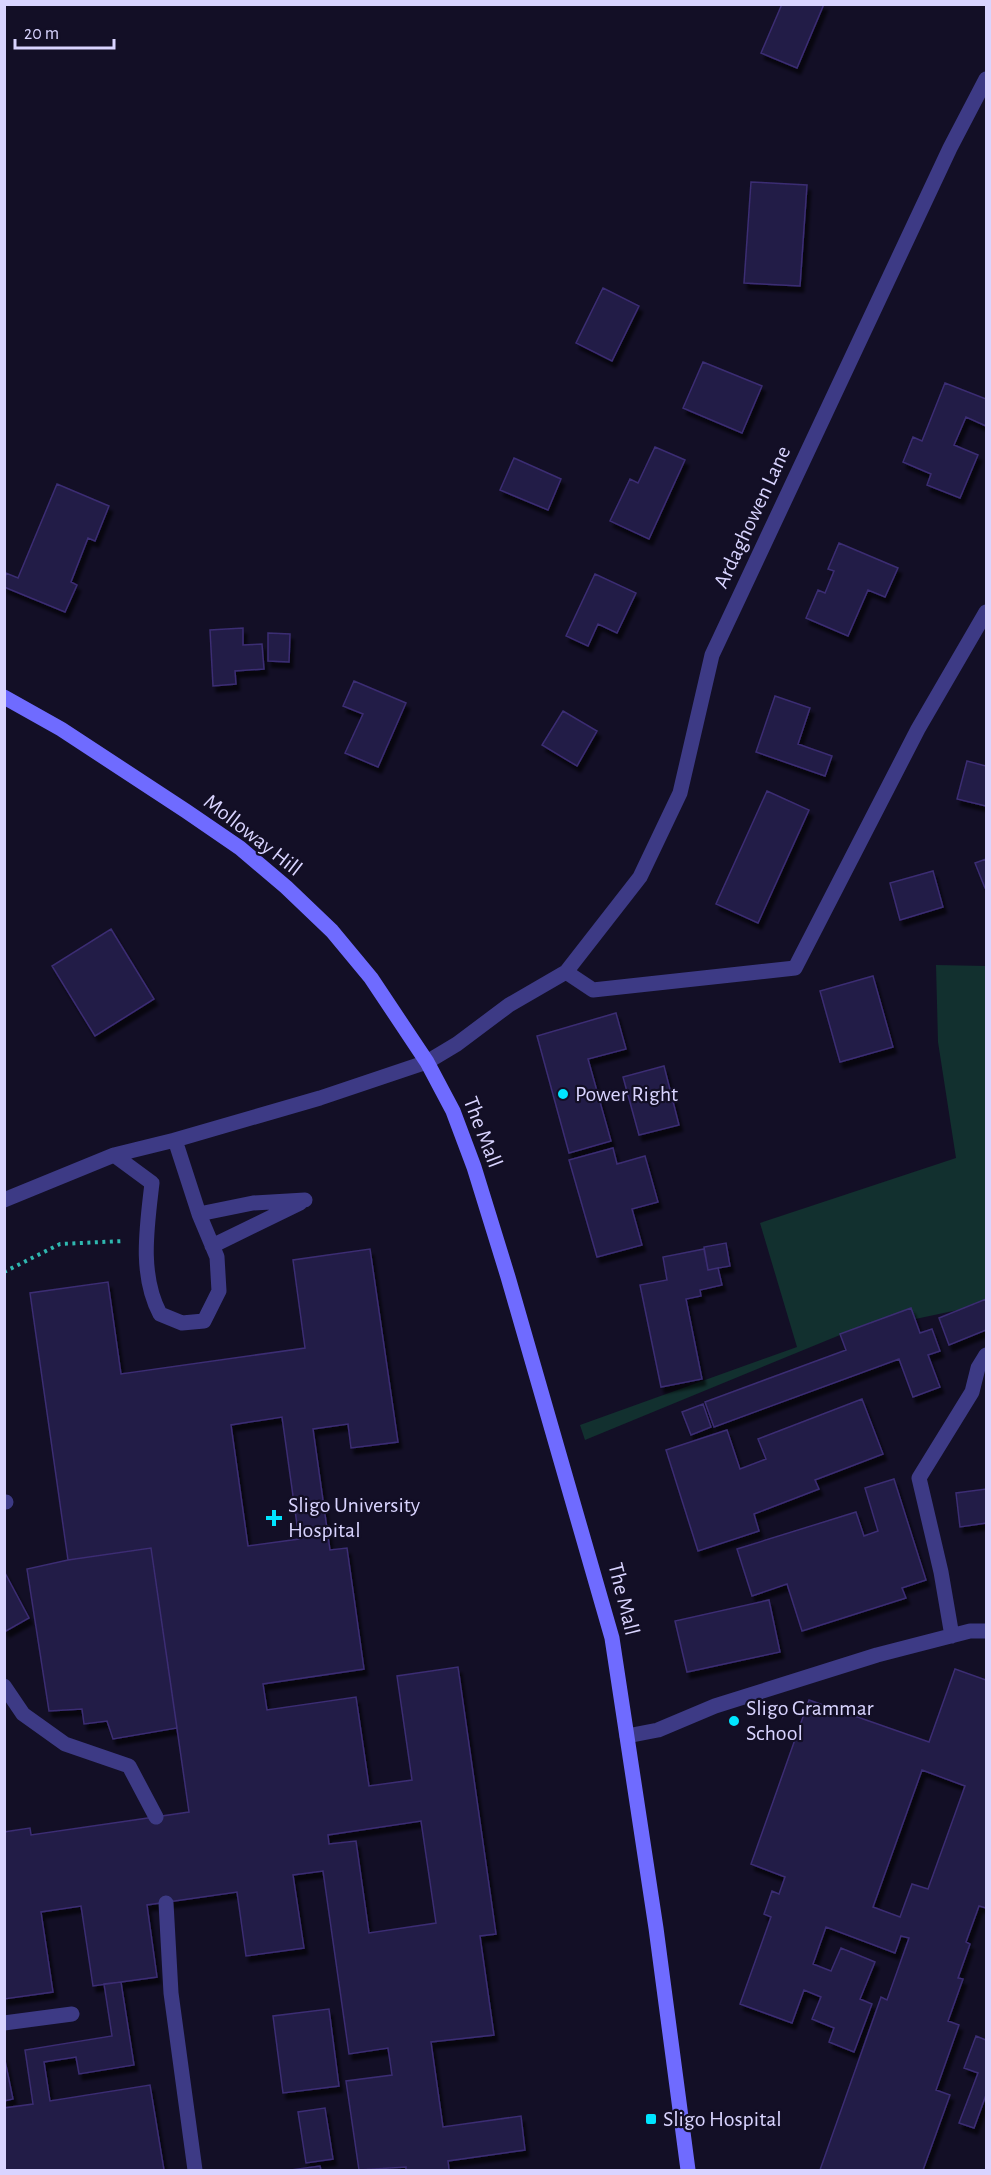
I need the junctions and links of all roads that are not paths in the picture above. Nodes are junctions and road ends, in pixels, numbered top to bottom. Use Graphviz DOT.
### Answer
graph roads {
  1 [pos="987,79"];
  2 [pos="987,612"];
  3 [pos="4,697"];
  4 [pos="566,972"];
  5 [pos="427,1062"];
  6 [pos="175,1140"];
  7 [pos="114,1155"];
  8 [pos="4,1200"];
  9 [pos="199,1214"];
  10 [pos="213,1246"];
  11 [pos="987,1355"];
  12 [pos="987,1631"];
  13 [pos="952,1636"];
  14 [pos="4,1686"];
  15 [pos="627,1736"];
  16 [pos="156,1817"];
  17 [pos="166,1903"];
  18 [pos="72,2014"];
  19 [pos="4,2023"];
  20 [pos="195,2170"];
  21 [pos="688,2170"];
  1 -- 4 [label="street, Ardaghowen Lane"];
  2 -- 4 [label="street"];
  3 -- 5 [label="main road, Molloway Hill"];
  4 -- 5 [label="street, Ardaghowen Lane"];
  5 -- 6 [label="street, Ardaghowen Lane"];
  5 -- 15 [label="main road, The Mall"];
  6 -- 7 [label="street, Ardaghowen Lane"];
  6 -- 9 [label="street"];
  7 -- 8 [label="street, Ardaghowen Lane"];
  7 -- 10 [label="street"];
  9 -- 10 [label="street"];
  9 -- 10 [label="street"];
  11 -- 13 [label="street"];
  12 -- 13 [label="street"];
  13 -- 15 [label="street"];
  14 -- 16 [label="street"];
  15 -- 21 [label="main road, The Mall"];
  17 -- 20 [label="street"];
  18 -- 19 [label="street"];
}
